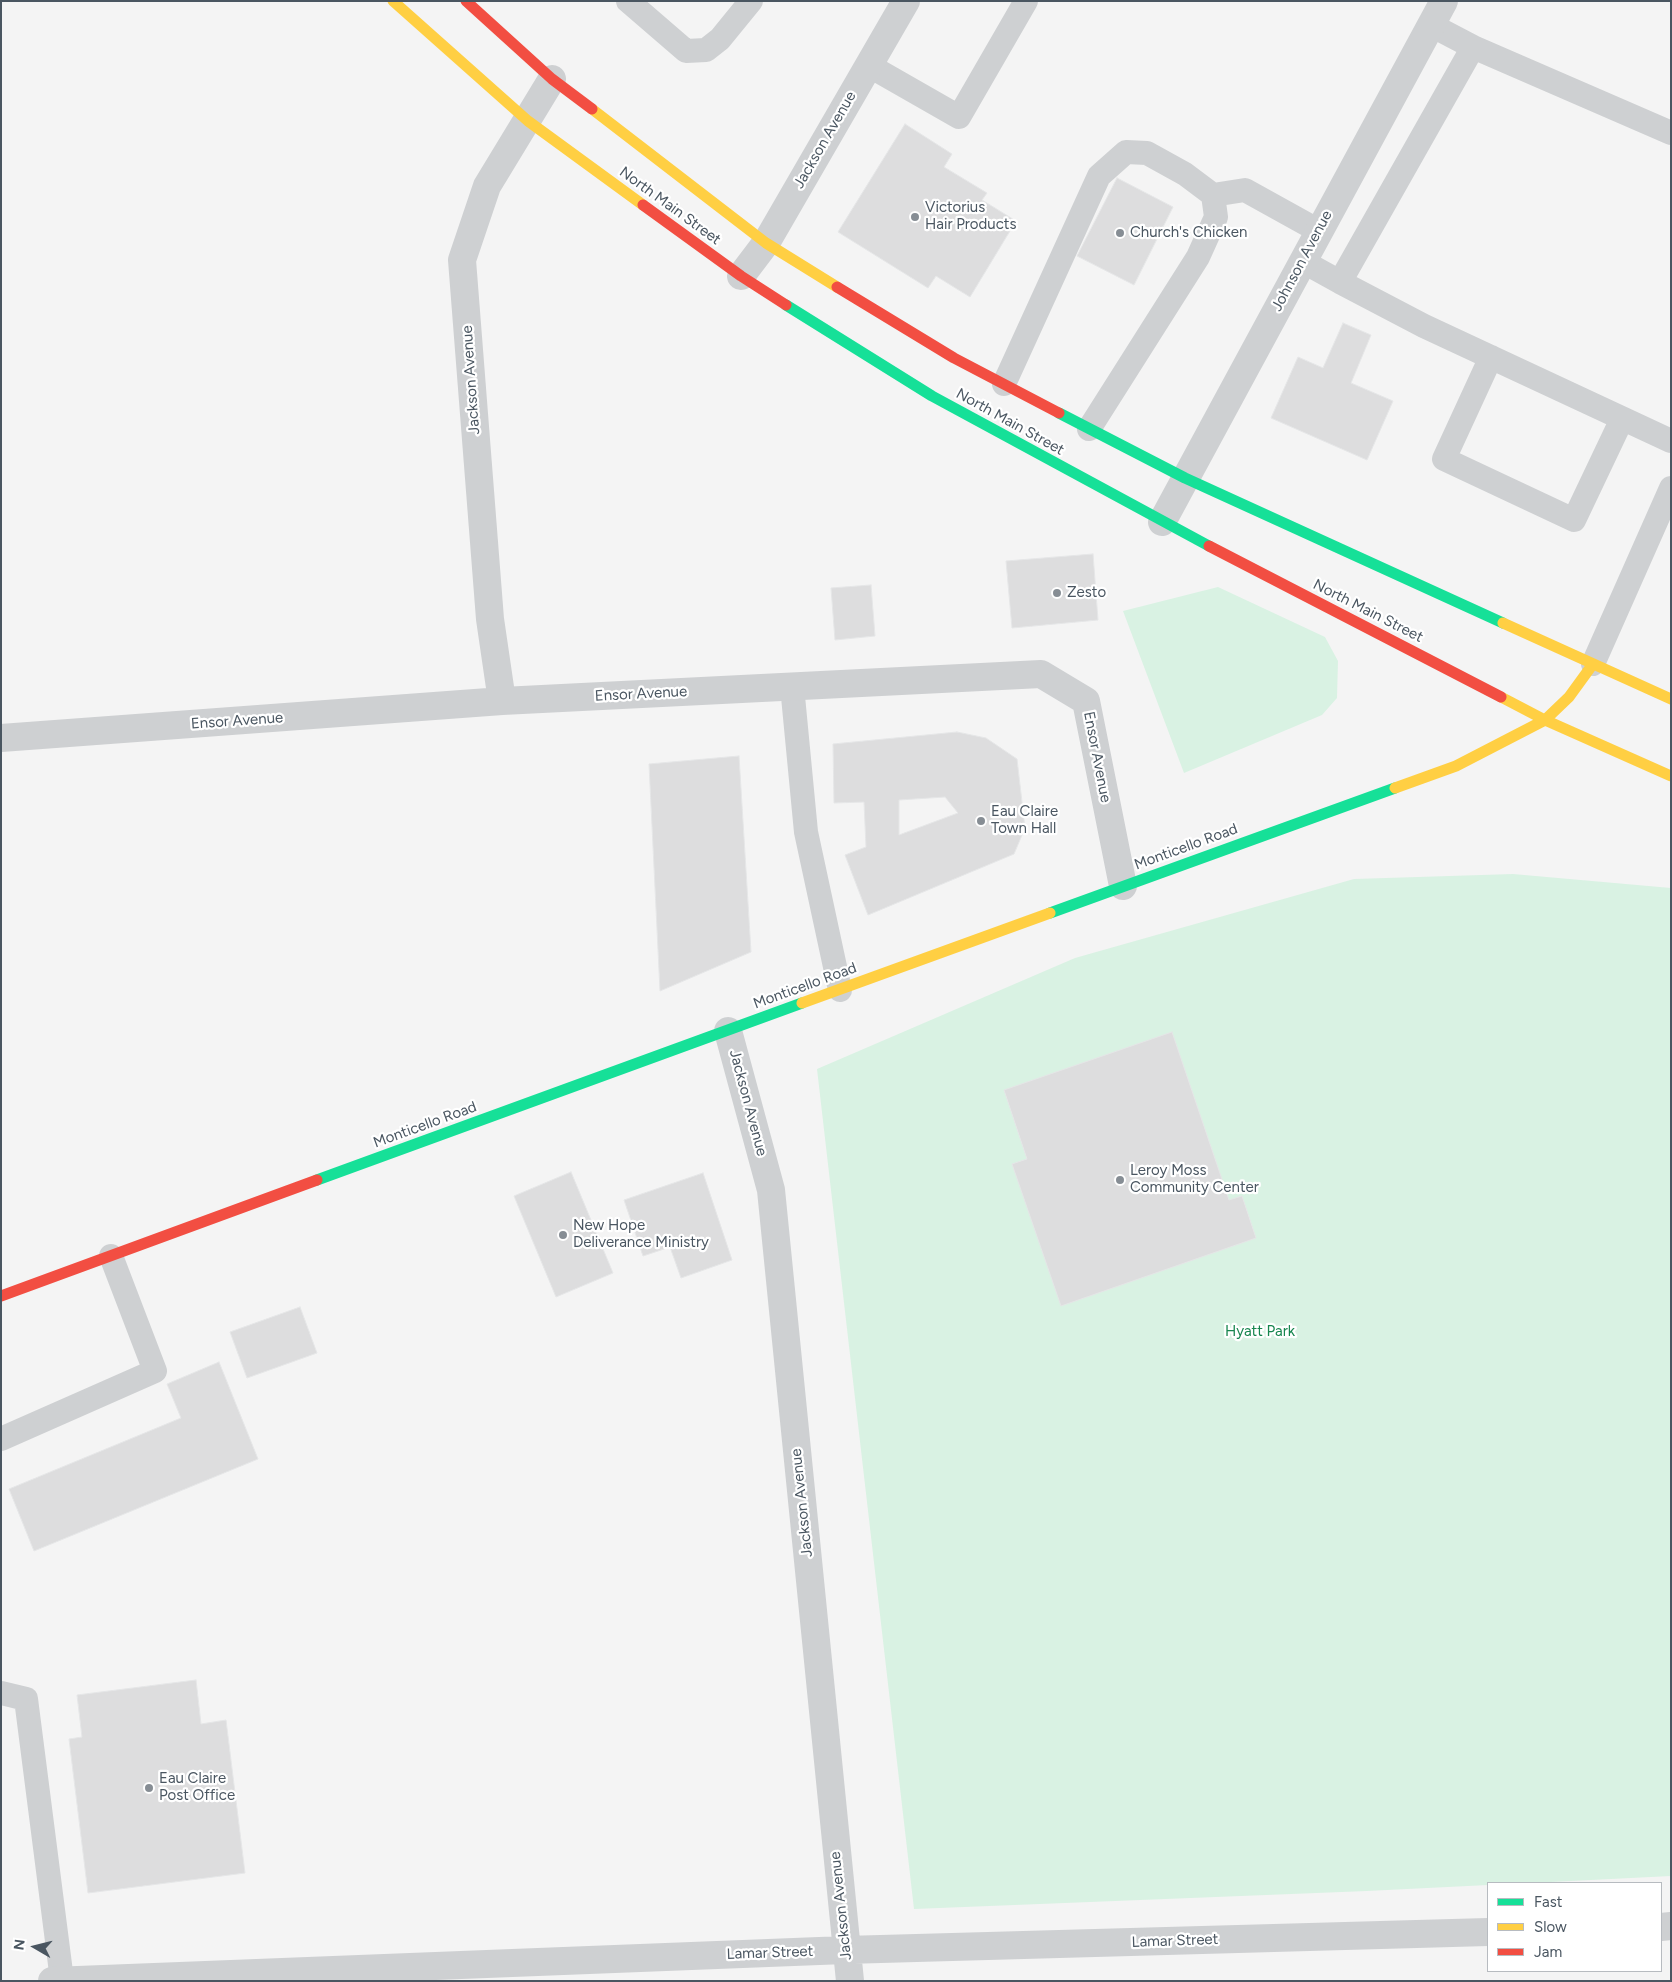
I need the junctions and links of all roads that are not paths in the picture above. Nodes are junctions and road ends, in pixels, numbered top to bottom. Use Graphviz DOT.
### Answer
graph roads {
  1 [pos="393,1"];
  2 [pos="466,1"];
  3 [pos="628,1"];
  4 [pos="751,1"];
  5 [pos="906,1"];
  6 [pos="1444,1"];
  7 [pos="1020,3"];
  8 [pos="1431,25"];
  9 [pos="1473,47"];
  10 [pos="868,65"];
  11 [pos="552,79"];
  12 [pos="528,120"];
  13 [pos="1671,133"];
  14 [pos="1213,195"];
  15 [pos="1319,230"];
  16 [pos="766,243"];
  17 [pos="1302,261"];
  18 [pos="741,276"];
  19 [pos="1340,282"];
  20 [pos="1491,357"];
  21 [pos="1004,384"];
  22 [pos="1622,419"];
  23 [pos="1089,429"];
  24 [pos="1671,441"];
  25 [pos="1185,478"];
  26 [pos="1671,488"];
  27 [pos="1162,522"];
  28 [pos="1593,664"];
  29 [pos="792,686"];
  30 [pos="1671,699"];
  31 [pos="502,701"];
  32 [pos="1545,720"];
  33 [pos="1,738"];
  34 [pos="1671,776"];
  35 [pos="1123,886"];
  36 [pos="840,990"];
  37 [pos="728,1031"];
  38 [pos="111,1256"];
  39 [pos="1,1296"];
  40 [pos="1,1439"];
  41 [pos="1,1693"];
  42 [pos="1487,1932"];
  43 [pos="845,1950"];
  44 [pos="62,1980"];
  45 [pos="52,1981"];
  46 [pos="850,1981"];
  1 -- 12 [label="main road, North Main Street"];
  2 -- 11 [label="main road, North Main Street"];
  3 -- 4 [label="lane"];
  5 -- 10 [label="street, Jackson Avenue"];
  6 -- 8 [label="street, Johnson Avenue"];
  7 -- 10 [label="lane"];
  8 -- 9 [label="lane"];
  8 -- 15 [label="street, Johnson Avenue"];
  9 -- 13 [label="lane"];
  9 -- 19 [label="lane"];
  10 -- 16 [label="street, Jackson Avenue"];
  11 -- 12 [label="street, Jackson Avenue"];
  11 -- 16 [label="main road, North Main Street"];
  12 -- 18 [label="main road, North Main Street"];
  12 -- 31 [label="street, Jackson Avenue"];
  14 -- 15 [label="lane"];
  14 -- 21 [label="lane"];
  14 -- 23 [label="lane"];
  15 -- 17 [label="street, Johnson Avenue"];
  16 -- 18 [label="street, Jackson Avenue"];
  16 -- 21 [label="main road, North Main Street"];
  17 -- 19 [label="lane"];
  17 -- 25 [label="street, Johnson Avenue"];
  18 -- 27 [label="main road, North Main Street"];
  19 -- 20 [label="lane"];
  20 -- 22 [label="lane"];
  20 -- 22 [label="lane"];
  21 -- 23 [label="main road, North Main Street"];
  22 -- 24 [label="lane"];
  23 -- 25 [label="main road, North Main Street"];
  25 -- 27 [label="street, Johnson Avenue"];
  25 -- 28 [label="main road, North Main Street"];
  26 -- 28 [label="lane"];
  27 -- 32 [label="main road, North Main Street"];
  28 -- 30 [label="main road, North Main Street"];
  28 -- 32 [label="main road, Monticello Road"];
  29 -- 31 [label="street, Ensor Avenue"];
  29 -- 35 [label="street, Ensor Avenue"];
  29 -- 36 [label="lane"];
  31 -- 33 [label="street, Ensor Avenue"];
  32 -- 34 [label="main road, North Main Street"];
  32 -- 35 [label="main road, Monticello Road"];
  35 -- 36 [label="main road, Monticello Road"];
  36 -- 37 [label="main road, Monticello Road"];
  37 -- 38 [label="main road, Monticello Road"];
  37 -- 43 [label="street, Jackson Avenue"];
  38 -- 39 [label="main road, Monticello Road"];
  38 -- 40 [label="lane"];
  41 -- 44 [label="lane"];
  42 -- 43 [label="street, Lamar Street"];
  43 -- 44 [label="street, Lamar Street"];
  43 -- 46 [label="street, Jackson Avenue"];
  44 -- 45 [label="street, Lamar Street"];
}
